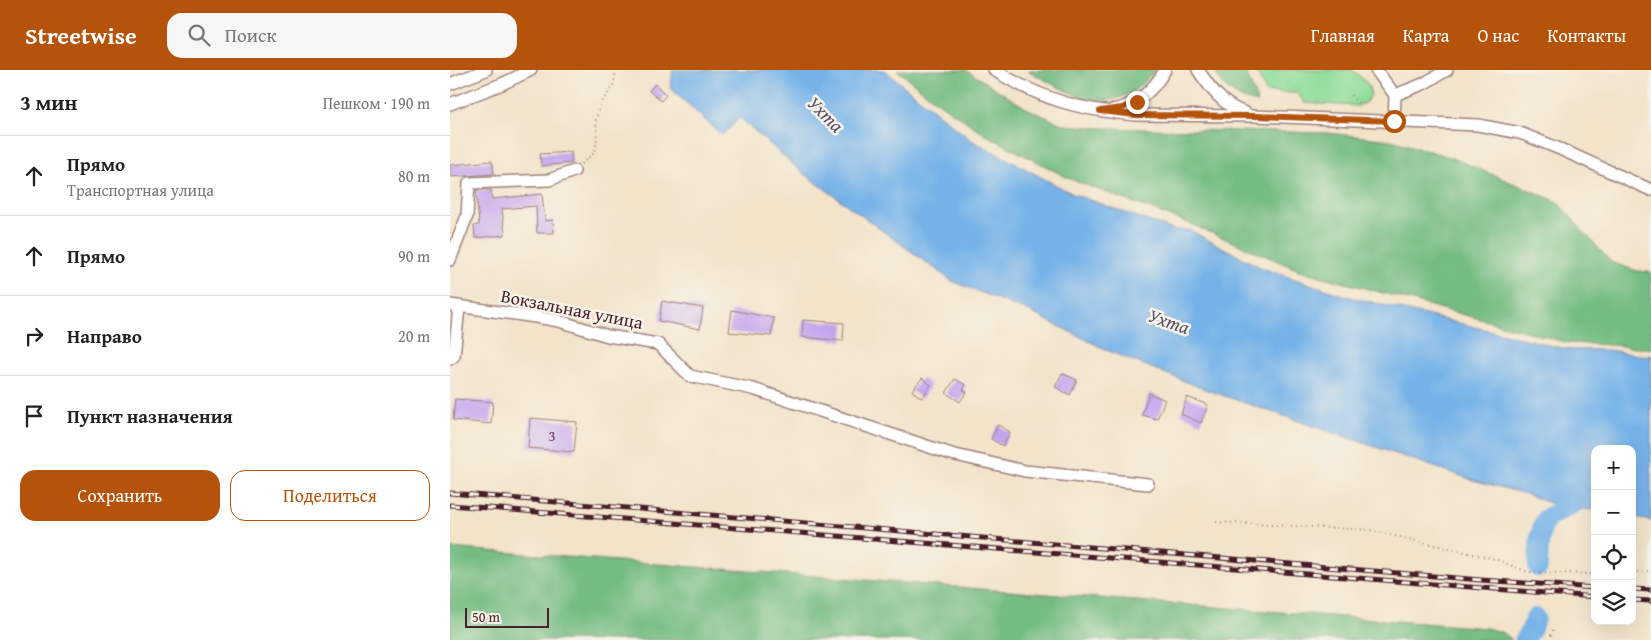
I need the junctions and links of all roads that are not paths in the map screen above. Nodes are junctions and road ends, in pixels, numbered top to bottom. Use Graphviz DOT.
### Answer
graph roads {
  1 [pos="486,70"];
  2 [pos="531,70"];
  3 [pos="994,70"];
  4 [pos="1166,70"];
  5 [pos="1198,70"];
  6 [pos="1376,70"];
  7 [pos="1447,70"];
  8 [pos="450,84"];
  9 [pos="1395,95"];
  10 [pos="450,104"];
  11 [pos="1100,111"];
  12 [pos="1255,116"];
  13 [pos="1394,121"];
  14 [pos="574,171"];
  15 [pos="1651,190"];
  16 [pos="450,260"];
  17 [pos="455,306"];
  18 [pos="450,359"];
  19 [pos="1148,484"];
  1 -- 8 [label="street"];
  2 -- 10 [label="street"];
  3 -- 11 [label="street"];
  4 -- 11 [label="street"];
  5 -- 12 [label="street"];
  6 -- 9 [label="street"];
  7 -- 9 [label="street"];
  9 -- 13 [label="street"];
  11 -- 12 [label="street"];
  12 -- 13 [label="street"];
  13 -- 15 [label="street"];
  14 -- 16 [label="street"];
  17 -- 18 [label="street"];
  17 -- 19 [label="street, Вокзальная улица"];
}
